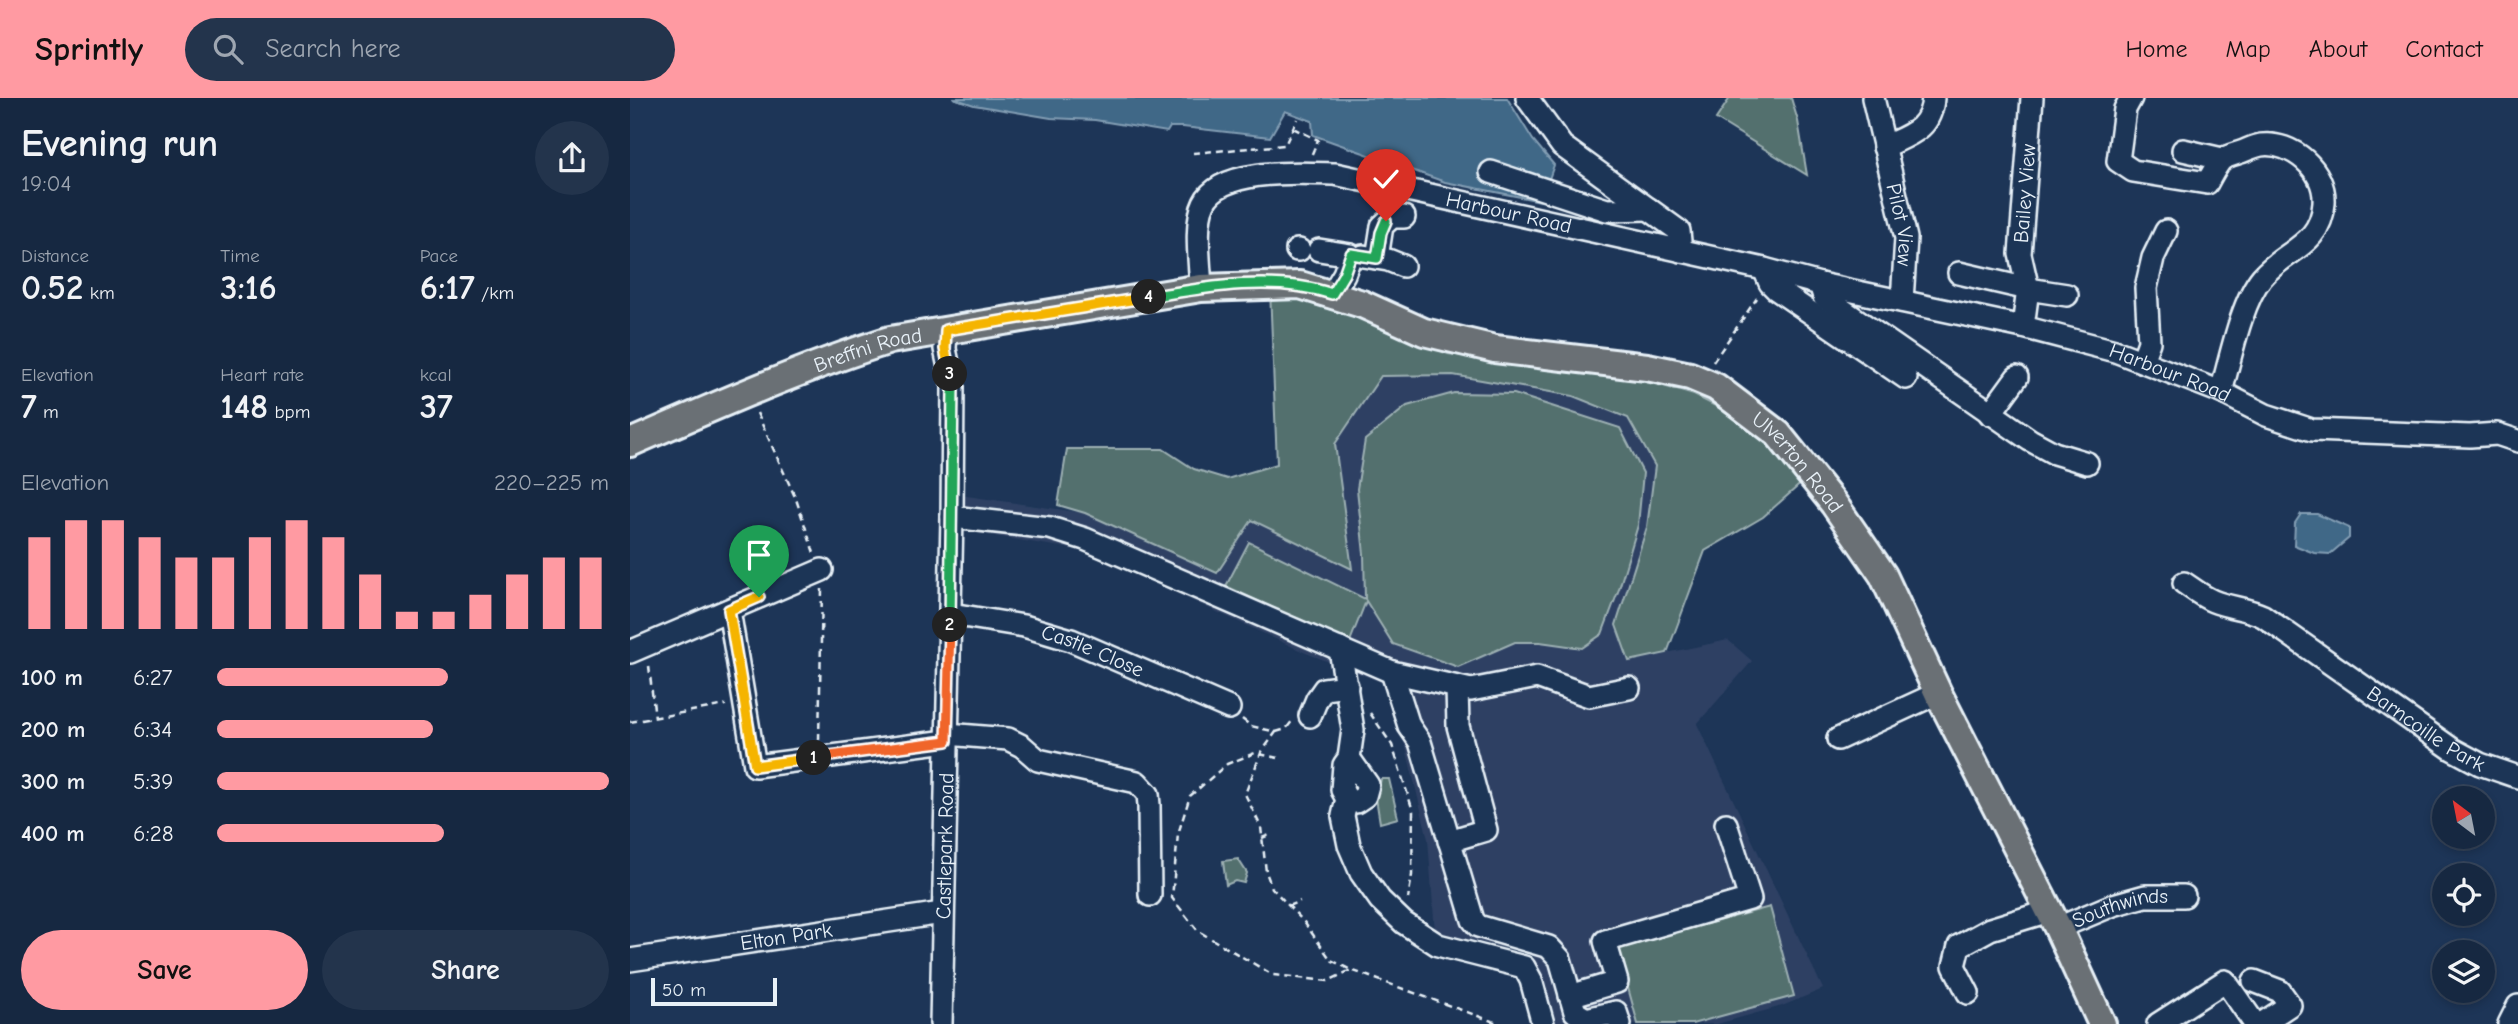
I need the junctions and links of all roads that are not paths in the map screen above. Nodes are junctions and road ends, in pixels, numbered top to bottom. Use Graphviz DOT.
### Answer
graph roads {
  1 [pos="1527,98"];
  2 [pos="1873,98"];
  3 [pos="1933,98"];
  4 [pos="2032,98"];
  5 [pos="2130,98"];
  6 [pos="1884,147"];
  7 [pos="2183,150"];
  8 [pos="2222,159"];
  9 [pos="1491,172"];
  10 [pos="1649,209"];
  11 [pos="1404,217"];
  12 [pos="2166,231"];
  13 [pos="1305,250"];
  14 [pos="1681,251"];
  15 [pos="1351,254"];
  16 [pos="1377,258"];
  17 [pos="1404,266"];
  18 [pos="1959,273"];
  19 [pos="1766,275"];
  20 [pos="1820,284"];
  21 [pos="1201,288"];
  22 [pos="2028,289"];
  23 [pos="1332,294"];
  24 [pos="2067,295"];
  25 [pos="1902,301"];
  26 [pos="2023,327"];
  27 [pos="946,330"];
  28 [pos="2142,361"];
  29 [pos="2017,377"];
  30 [pos="1906,378"];
  31 [pos="2221,392"];
  32 [pos="1990,414"];
  33 [pos="2518,441"];
  34 [pos="630,443"];
  35 [pos="2087,463"];
  36 [pos="952,517"];
  37 [pos="822,570"];
  38 [pos="2184,583"];
  39 [pos="729,610"];
  40 [pos="951,614"];
  41 [pos="638,648"];
  42 [pos="1340,649"];
  43 [pos="1392,672"];
  44 [pos="1457,687"];
  45 [pos="1629,688"];
  46 [pos="1348,693"];
  47 [pos="1938,693"];
  48 [pos="1229,708"];
  49 [pos="1310,716"];
  50 [pos="947,737"];
  51 [pos="1838,739"];
  52 [pos="2518,777"];
  53 [pos="1726,824"];
  54 [pos="1449,841"];
  55 [pos="1150,895"];
  56 [pos="2184,896"];
  57 [pos="942,914"];
  58 [pos="2053,919"];
  59 [pos="630,960"];
  60 [pos="2254,981"];
  61 [pos="1968,993"];
  62 [pos="1570,996"];
  63 [pos="940,1024"];
  64 [pos="1543,1024"];
  65 [pos="1620,1024"];
  66 [pos="2102,1024"];
  67 [pos="2158,1024"];
  68 [pos="2256,1024"];
  69 [pos="2262,1024"];
  1 -- 10 [label="street"];
  2 -- 6 [label="street, Pilot View"];
  3 -- 6 [label="street"];
  4 -- 22 [label="street, Bailey View"];
  5 -- 8 [label="street"];
  6 -- 25 [label="street, Pilot View"];
  7 -- 8 [label="street"];
  8 -- 31 [label="street"];
  9 -- 10 [label="street"];
  10 -- 14 [label="street"];
  11 -- 16 [label="street"];
  12 -- 28 [label="street"];
  13 -- 15 [label="street"];
  14 -- 19 [label="street, Harbour Road"];
  14 -- 21 [label="street, Harbour Road"];
  15 -- 16 [label="street"];
  15 -- 23 [label="street"];
  16 -- 17 [label="street"];
  18 -- 22 [label="street"];
  19 -- 20 [label="street, Harbour Road"];
  19 -- 30 [label="street"];
  20 -- 25 [label="street, Harbour Road"];
  20 -- 32 [label="street"];
  21 -- 23 [label="main road, Ulverton Road"];
  21 -- 27 [label="main road, Breffni Road"];
  22 -- 24 [label="street"];
  22 -- 26 [label="street, Bailey View"];
  23 -- 47 [label="main road, Ulverton Road"];
  25 -- 26 [label="street, Harbour Road"];
  26 -- 28 [label="street, Harbour Road"];
  27 -- 34 [label="main road, Breffni Road"];
  27 -- 36 [label="street, Castlepark Road"];
  28 -- 31 [label="street, Harbour Road"];
  29 -- 32 [label="street"];
  31 -- 33 [label="street, Harbour Road"];
  32 -- 35 [label="street"];
  36 -- 40 [label="street, Castlepark Road"];
  36 -- 42 [label="street"];
  37 -- 39 [label="street"];
  38 -- 52 [label="street, Barncoille Park"];
  39 -- 41 [label="street"];
  39 -- 50 [label="street"];
  40 -- 48 [label="street, Castle Close"];
  40 -- 50 [label="street, Castlepark Road"];
  42 -- 43 [label="street"];
  42 -- 46 [label="street"];
  43 -- 44 [label="street"];
  43 -- 54 [label="street"];
  44 -- 45 [label="street"];
  44 -- 54 [label="street"];
  46 -- 49 [label="street"];
  46 -- 64 [label="street"];
  47 -- 51 [label="street"];
  47 -- 58 [label="main road, Ulverton Road"];
  50 -- 55 [label="street"];
  50 -- 57 [label="street, Castlepark Road"];
  53 -- 62 [label="street"];
  54 -- 62 [label="street"];
  56 -- 58 [label="street, Southwinds"];
  57 -- 59 [label="street, Elton Park"];
  57 -- 63 [label="street, Castlepark Road"];
  58 -- 61 [label="street, Southwinds"];
  58 -- 66 [label="main road, Ulverton Road"];
  60 -- 69 [label="street"];
  62 -- 65 [label="street"];
  67 -- 68 [label="street"];
}
